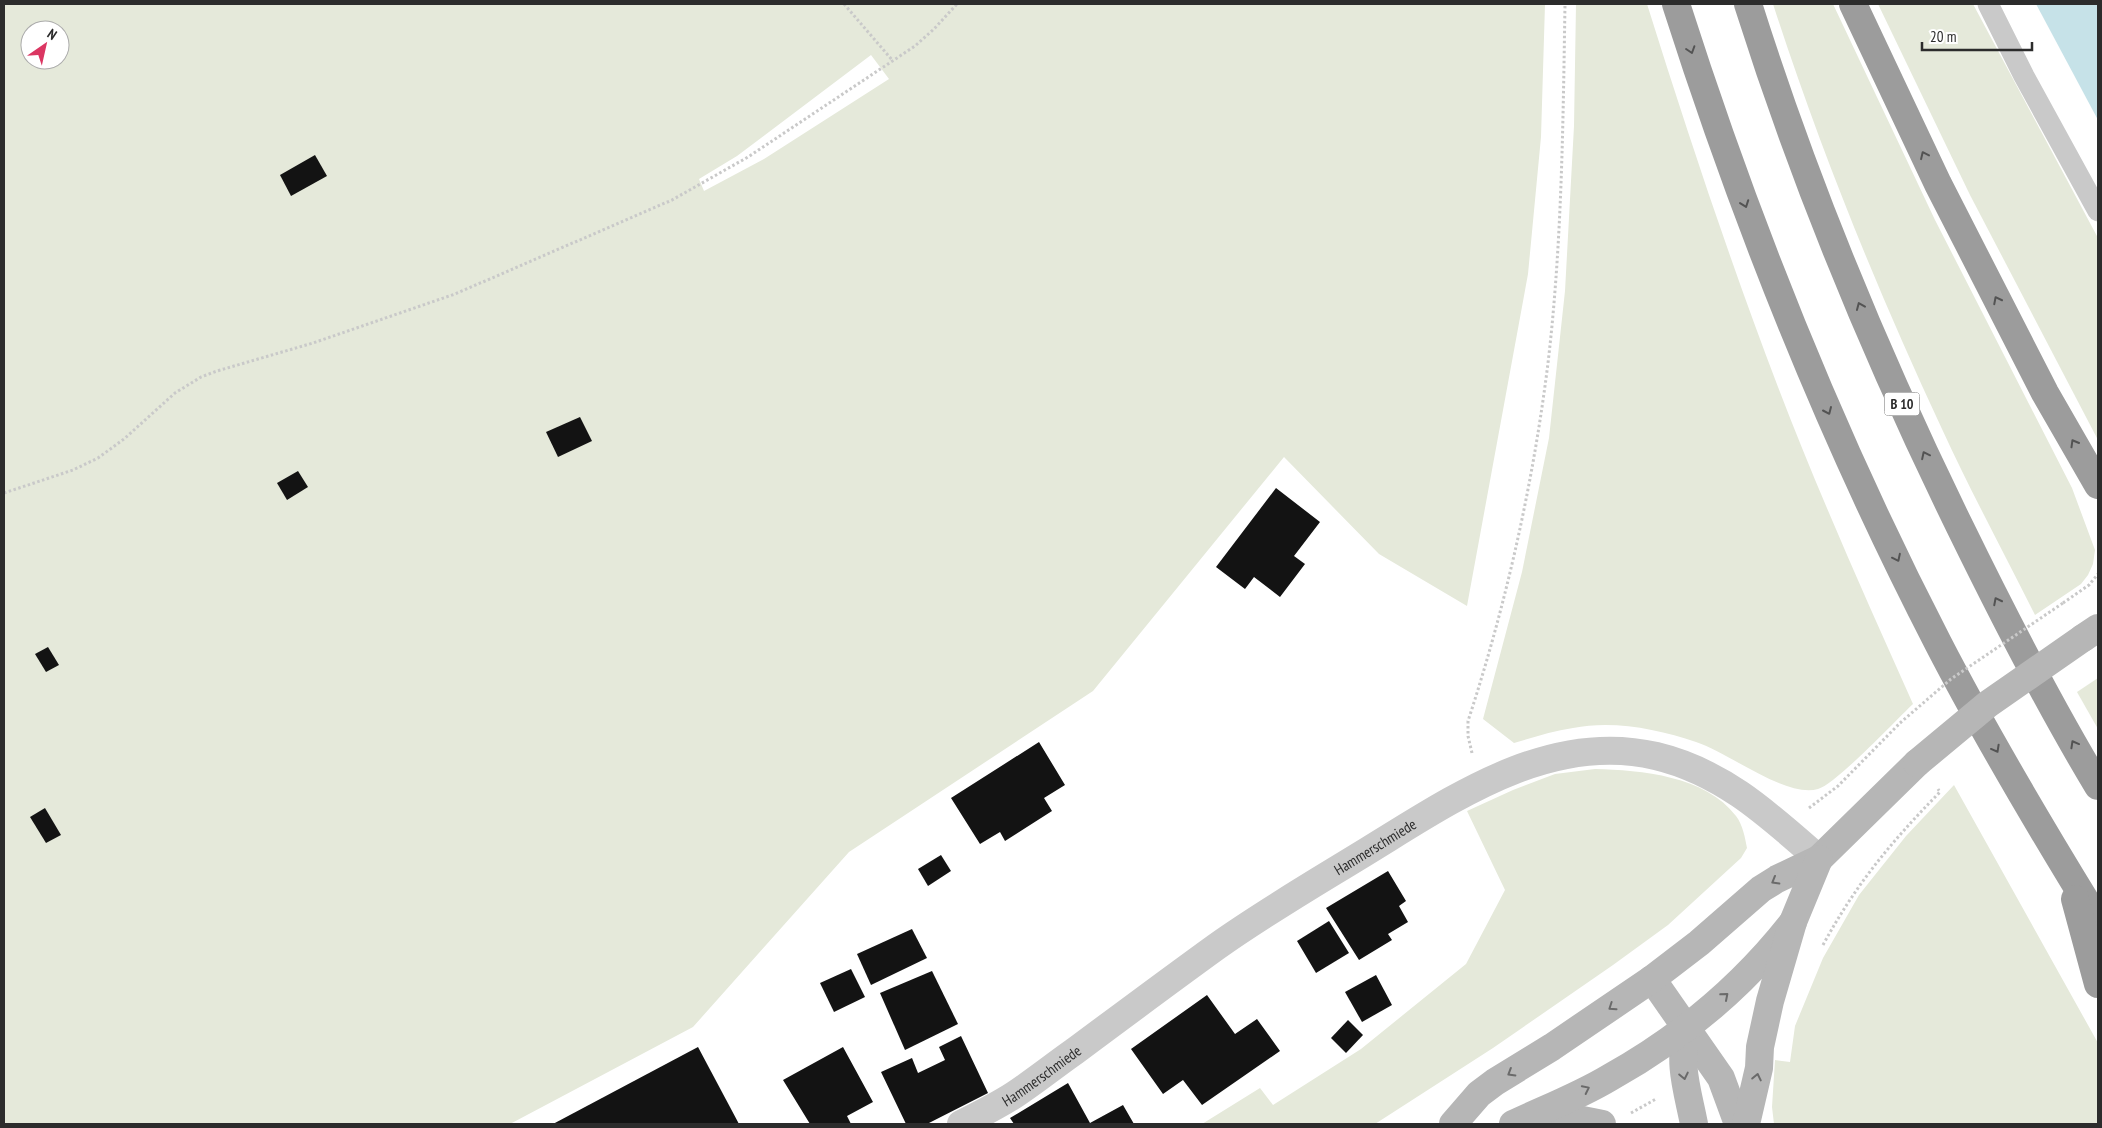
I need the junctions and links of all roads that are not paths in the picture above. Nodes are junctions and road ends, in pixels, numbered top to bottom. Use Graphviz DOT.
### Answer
graph roads {
  1 [pos="1676,4"];
  2 [pos="1748,4"];
  3 [pos="1853,4"];
  4 [pos="1988,4"];
  5 [pos="2098,212"];
  6 [pos="2098,485"];
  7 [pos="2091,633"];
  8 [pos="2098,786"];
  9 [pos="1819,859"];
  10 [pos="2066,869"];
  11 [pos="2098,921"];
  12 [pos="1793,922"];
  13 [pos="1652,979"];
  14 [pos="2098,984"];
  15 [pos="1687,1028"];
  16 [pos="1520,1121"];
  17 [pos="961,1124"];
  18 [pos="1453,1124"];
  19 [pos="1602,1124"];
  20 [pos="1694,1124"];
  21 [pos="1738,1124"];
  22 [pos="1746,1124"];
  1 -- 10 [label="highway, one-way"];
  8 -- 2 [label="highway, B 10, one-way"];
  6 -- 3 [label="highway, one-way"];
  4 -- 5 [label="lane"];
  7 -- 9 [label="main road, bridge"];
  9 -- 12 [label="main road"];
  9 -- 13 [label="main road, one-way"];
  9 -- 17 [label="street, Hammerschmiede"];
  10 -- 11 [label="highway"];
  10 -- 14 [label="highway"];
  15 -- 12 [label="main road, one-way"];
  22 -- 12 [label="main road, one-way"];
  13 -- 15 [label="main road"];
  13 -- 18 [label="main road, one-way"];
  16 -- 15 [label="main road, one-way"];
  15 -- 20 [label="main road, one-way"];
  15 -- 21 [label="main road"];
  16 -- 19 [label="main road"];
}
